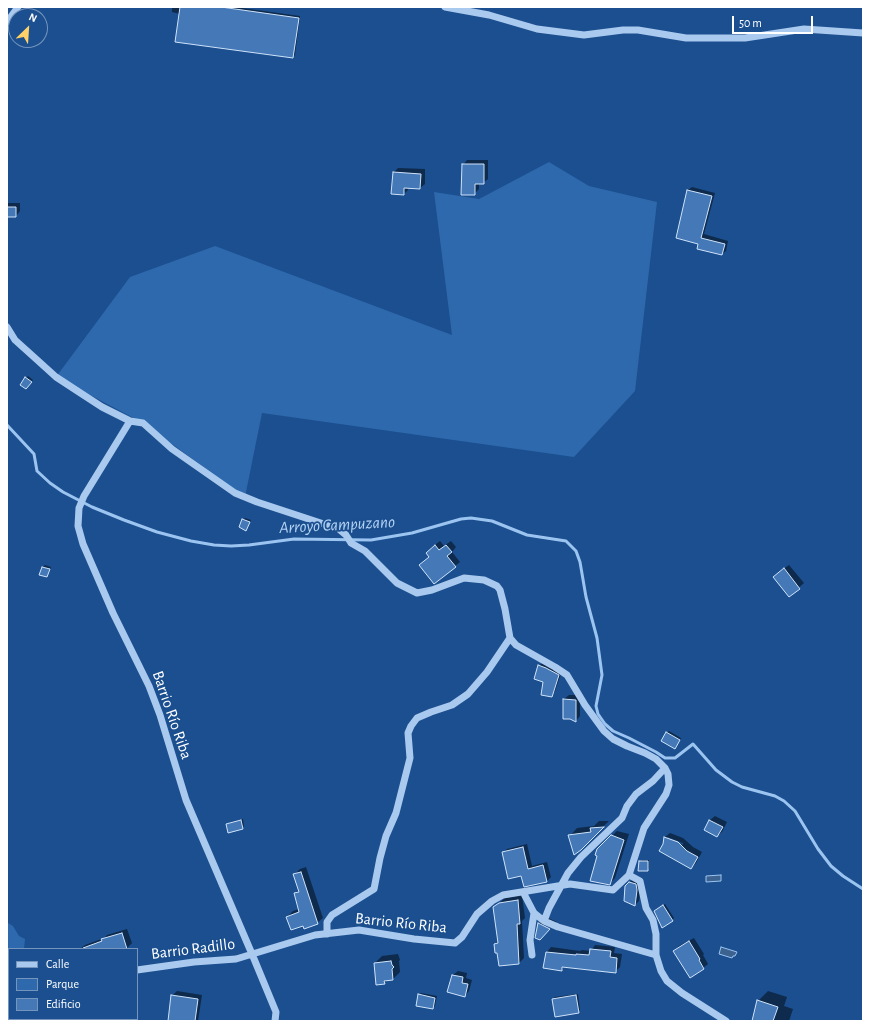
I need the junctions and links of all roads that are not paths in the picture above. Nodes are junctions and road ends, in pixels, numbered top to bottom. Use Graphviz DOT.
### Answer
graph roads {
  1 [pos="18,7"];
  2 [pos="445,7"];
  3 [pos="7,22"];
  4 [pos="863,33"];
  5 [pos="7,327"];
  6 [pos="130,421"];
  7 [pos="510,638"];
  8 [pos="666,768"];
  9 [pos="629,875"];
  10 [pos="560,886"];
  11 [pos="523,892"];
  12 [pos="534,913"];
  13 [pos="544,921"];
  14 [pos="327,934"];
  15 [pos="252,954"];
  16 [pos="656,954"];
  17 [pos="532,955"];
  18 [pos="138,970"];
  19 [pos="275,1021"];
  20 [pos="726,1021"];
  1 -- 3 [label="street"];
  2 -- 4 [label="street"];
  5 -- 6 [label="street"];
  6 -- 7 [label="street"];
  6 -- 15 [label="street, Barrio Río Riba"];
  7 -- 8 [label="street"];
  7 -- 14 [label="street, Barrio Río Riba"];
  8 -- 9 [label="street, Barrio Río Riba"];
  8 -- 10 [label="street"];
  9 -- 10 [label="street, Barrio Río Riba"];
  9 -- 16 [label="street"];
  10 -- 11 [label="street, Barrio Río Riba"];
  10 -- 13 [label="street"];
  11 -- 12 [label="street"];
  11 -- 14 [label="street, Barrio Río Riba"];
  12 -- 13 [label="street"];
  12 -- 17 [label="street"];
  13 -- 16 [label="street"];
  14 -- 15 [label="street, Barrio Río Riba"];
  15 -- 18 [label="street, Barrio Radillo"];
  15 -- 19 [label="street"];
  16 -- 20 [label="street"];
}
